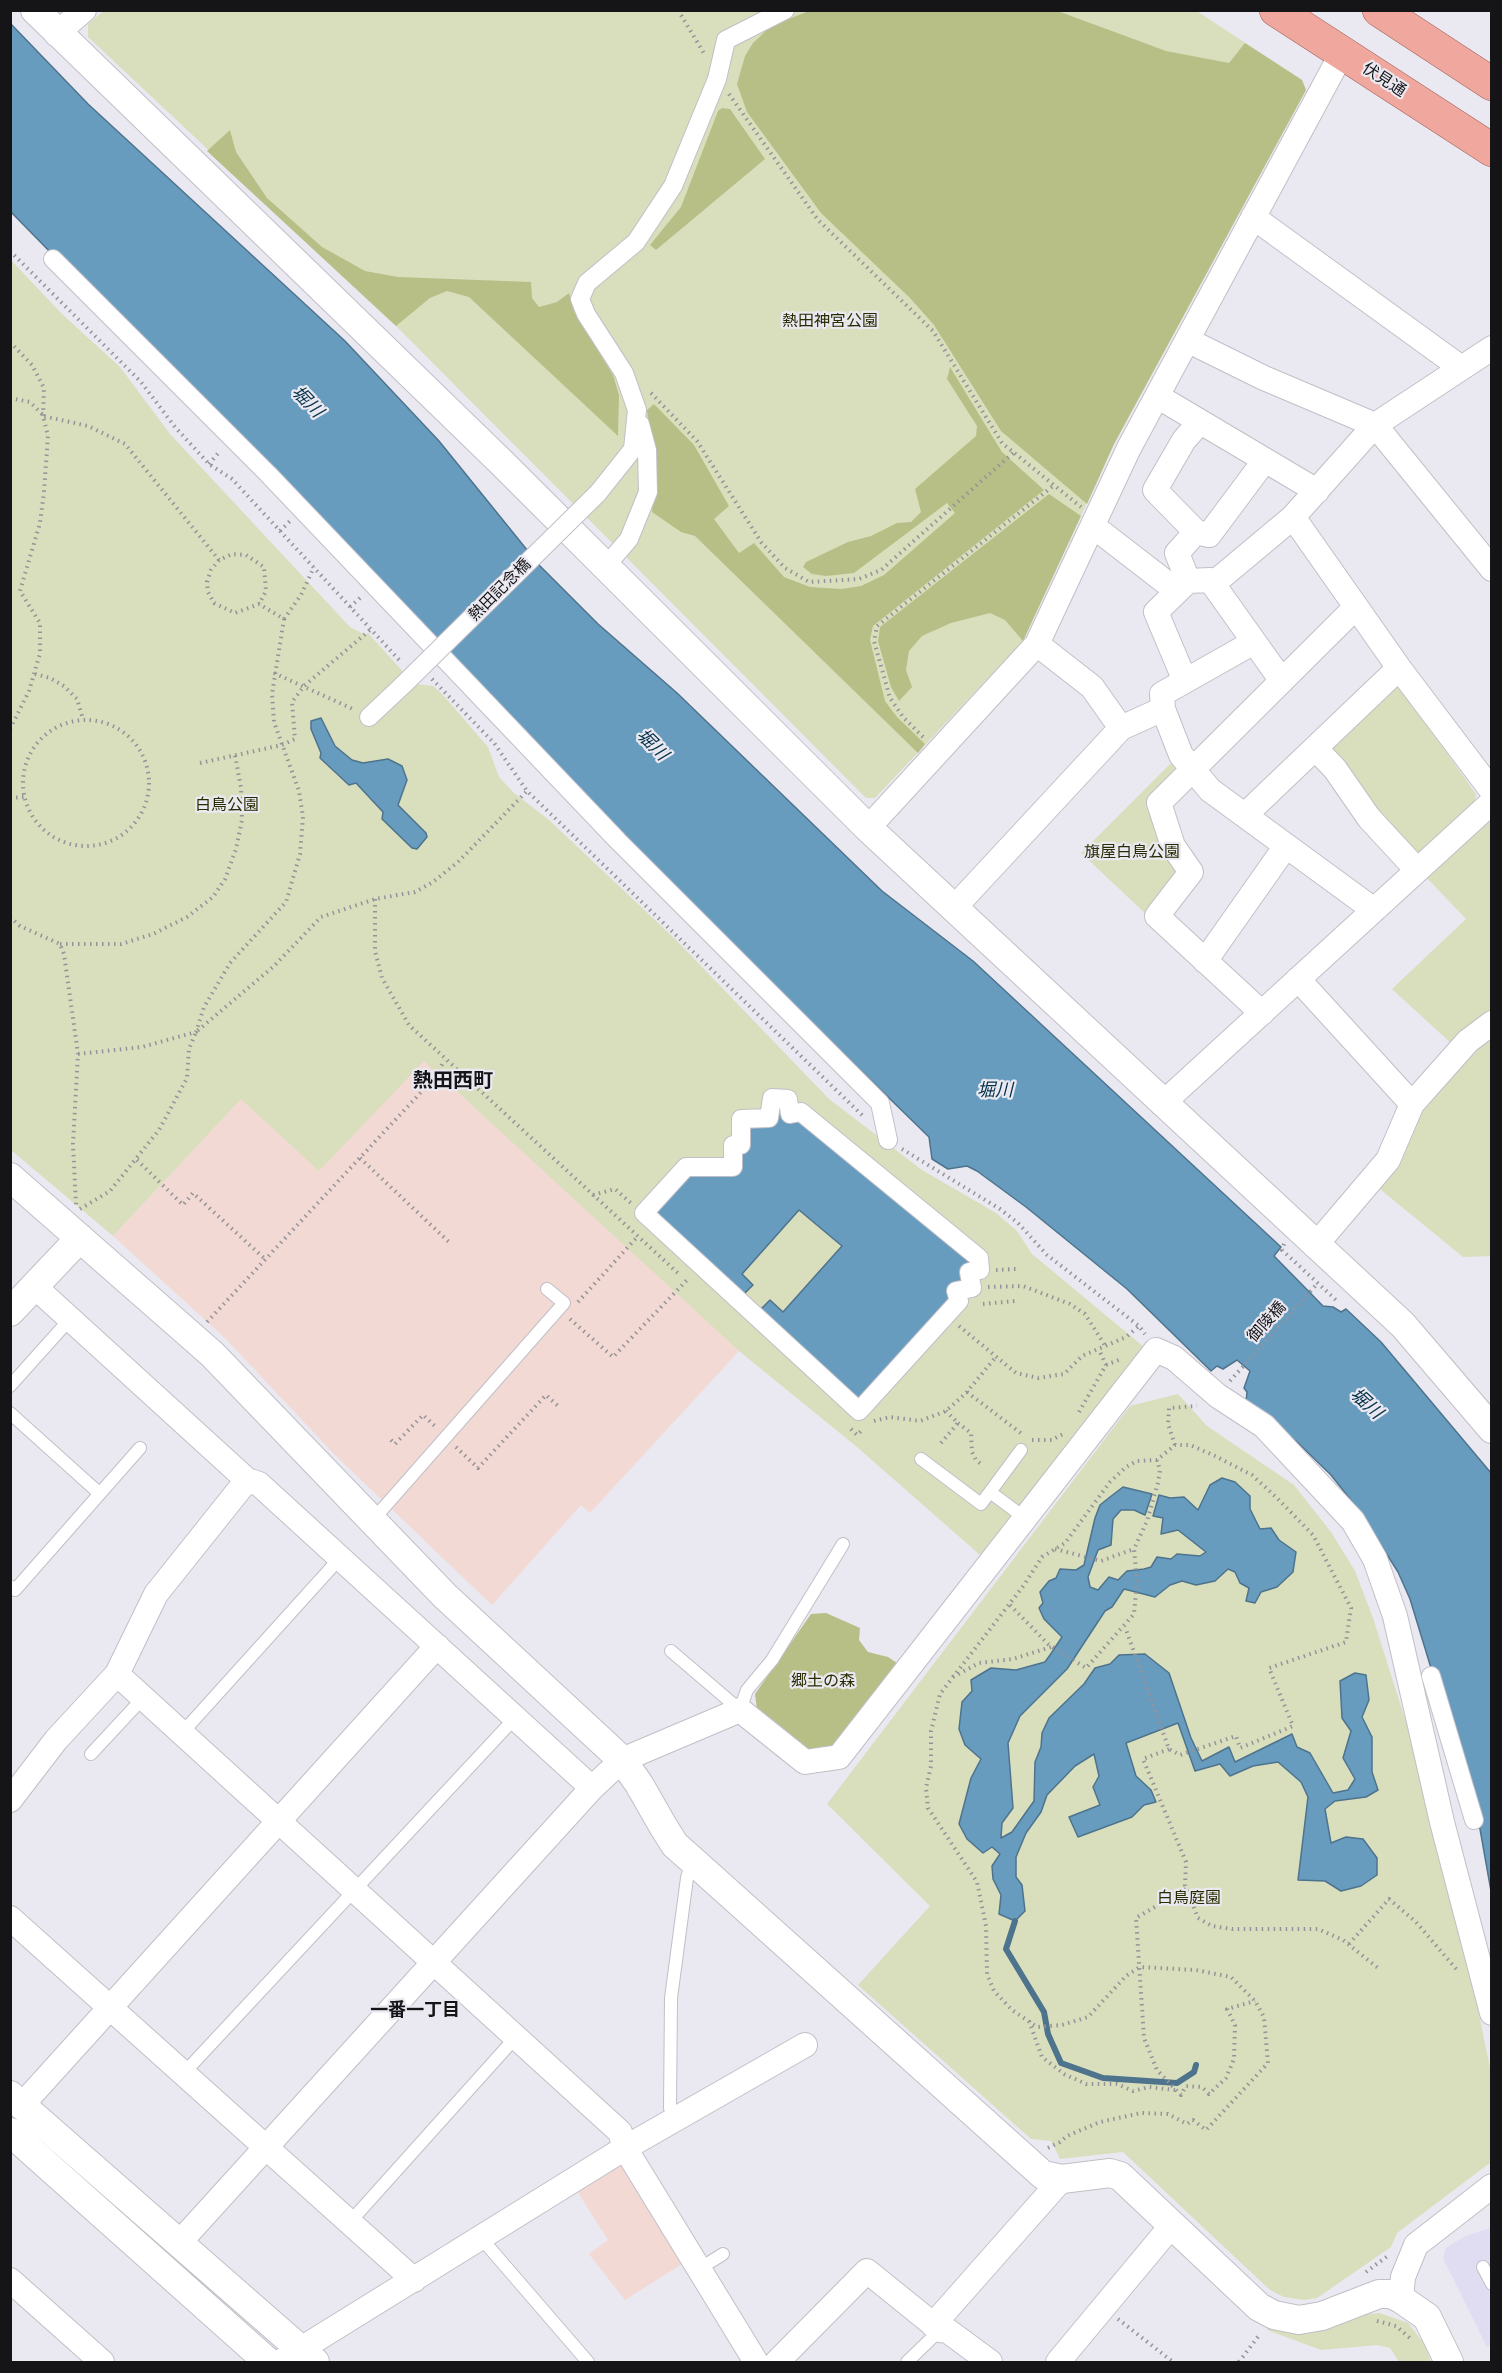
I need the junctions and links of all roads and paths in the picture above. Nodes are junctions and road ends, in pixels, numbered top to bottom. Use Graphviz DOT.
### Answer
graph roads {
  1 [pos="35,10"];
  2 [pos="84,10"];
  3 [pos="678,10"];
  4 [pos="785,10"];
  5 [pos="1276,10"];
  6 [pos="1379,11"];
  7 [pos="56,34"];
  8 [pos="1342,53"];
  9 [pos="717,80"];
  10 [pos="1491,84"];
  11 [pos="1491,150"];
  12 [pos="1253,217"];
  13 [pos="53,260"];
  14 [pos="1187,340"];
  15 [pos="10,342"];
  16 [pos="1491,348"];
  17 [pos="1460,367"];
  18 [pos="624,373"];
  19 [pos="1157,396"];
  20 [pos="10,398"];
  21 [pos="637,410"];
  22 [pos="43,416"];
  23 [pos="1200,422"];
  24 [pos="205,424"];
  25 [pos="1375,425"];
  26 [pos="226,444"];
  27 [pos="1013,453"];
  28 [pos="1265,460"];
  29 [pos="209,464"];
  30 [pos="1053,486"];
  31 [pos="1317,490"];
  32 [pos="1293,516"];
  33 [pos="1088,518"];
  34 [pos="1196,532"];
  35 [pos="219,560"];
  36 [pos="314,567"];
  37 [pos="605,567"];
  38 [pos="1491,569"];
  39 [pos="1213,584"];
  40 [pos="1182,586"];
  41 [pos="367,592"];
  42 [pos="259,604"];
  43 [pos="350,607"];
  44 [pos="1356,607"];
  45 [pos="284,619"];
  46 [pos="370,630"];
  47 [pos="1254,642"];
  48 [pos="1038,644"];
  49 [pos="429,645"];
  50 [pos="1399,668"];
  51 [pos="274,673"];
  52 [pos="35,674"];
  53 [pos="1185,681"];
  54 [pos="1282,681"];
  55 [pos="304,686"];
  56 [pos="1163,709"];
  57 [pos="369,717"];
  58 [pos="83,719"];
  59 [pos="1120,728"];
  60 [pos="10,729"];
  61 [pos="928,742"];
  62 [pos="282,745"];
  63 [pos="1315,748"];
  64 [pos="235,755"];
  65 [pos="200,764"];
  66 [pos="1193,769"];
  67 [pos="527,791"];
  68 [pos="1491,791"];
  69 [pos="25,796"];
  70 [pos="10,798"];
  71 [pos="1491,802"];
  72 [pos="1245,815"];
  73 [pos="868,828"];
  74 [pos="1286,846"];
  75 [pos="1418,870"];
  76 [pos="953,909"];
  77 [pos="1374,910"];
  78 [pos="10,917"];
  79 [pos="60,944"];
  80 [pos="1205,961"];
  81 [pos="1298,980"];
  82 [pos="1262,1013"];
  83 [pos="1491,1023"];
  84 [pos="196,1032"];
  85 [pos="78,1054"];
  86 [pos="444,1060"];
  87 [pos="1162,1104"];
  88 [pos="1412,1104"];
  89 [pos="888,1140"];
  90 [pos="360,1158"];
  91 [pos="137,1160"];
  92 [pos="10,1177"];
  93 [pos="592,1195"];
  94 [pos="644,1213"];
  95 [pos="638,1236"];
  96 [pos="80,1238"];
  97 [pos="451,1244"];
  98 [pos="1315,1246"];
  99 [pos="1282,1250"];
  100 [pos="266,1260"];
  101 [pos="687,1280"];
  102 [pos="1318,1283"];
  103 [pos="34,1286"];
  104 [pos="972,1288"];
  105 [pos="547,1289"];
  106 [pos="1336,1300"];
  107 [pos="10,1312"];
  108 [pos="562,1312"];
  109 [pos="70,1319"];
  110 [pos="205,1325"];
  111 [pos="958,1326"];
  112 [pos="1139,1326"];
  113 [pos="1106,1347"];
  114 [pos="1099,1350"];
  115 [pos="995,1358"];
  116 [pos="1234,1377"];
  117 [pos="10,1386"];
  118 [pos="967,1392"];
  119 [pos="1218,1396"];
  120 [pos="558,1406"];
  121 [pos="946,1411"];
  122 [pos="10,1413"];
  123 [pos="1487,1414"];
  124 [pos="1078,1415"];
  125 [pos="870,1422"];
  126 [pos="958,1423"];
  127 [pos="1066,1433"];
  128 [pos="446,1436"];
  129 [pos="391,1440"];
  130 [pos="1030,1440"];
  131 [pos="941,1443"];
  132 [pos="1174,1445"];
  133 [pos="140,1448"];
  134 [pos="1022,1450"];
  135 [pos="921,1459"];
  136 [pos="1157,1460"];
  137 [pos="981,1464"];
  138 [pos="248,1480"];
  139 [pos="990,1492"];
  140 [pos="99,1493"];
  141 [pos="1025,1518"];
  142 [pos="372,1521"];
  143 [pos="843,1544"];
  144 [pos="1055,1549"];
  145 [pos="1134,1549"];
  146 [pos="340,1558"];
  147 [pos="10,1586"];
  148 [pos="1010,1605"];
  149 [pos="1125,1628"];
  150 [pos="436,1646"];
  151 [pos="1052,1646"];
  152 [pos="670,1651"];
  153 [pos="117,1674"];
  154 [pos="1431,1676"];
  155 [pos="951,1678"];
  156 [pos="143,1698"];
  157 [pos="741,1710"];
  158 [pos="515,1718"];
  159 [pos="182,1733"];
  160 [pos="1169,1749"];
  161 [pos="91,1754"];
  162 [pos="622,1760"];
  163 [pos="592,1788"];
  164 [pos="10,1800"];
  165 [pos="1474,1820"];
  166 [pos="279,1821"];
  167 [pos="692,1860"];
  168 [pos="355,1889"];
  169 [pos="1186,1889"];
  170 [pos="10,1918"];
  171 [pos="1348,1944"];
  172 [pos="435,1961"];
  173 [pos="1140,1966"];
  174 [pos="1378,1968"];
  175 [pos="1458,1971"];
  176 [pos="1255,2001"];
  177 [pos="110,2007"];
  178 [pos="1491,2013"];
  179 [pos="1029,2020"];
  180 [pos="516,2037"];
  181 [pos="805,2045"];
  182 [pos="184,2073"];
  183 [pos="1176,2090"];
  184 [pos="16,2100"];
  185 [pos="675,2119"];
  186 [pos="10,2132"];
  187 [pos="266,2147"];
  188 [pos="625,2148"];
  189 [pos="1039,2151"];
  190 [pos="1062,2179"];
  191 [pos="1491,2186"];
  192 [pos="350,2222"];
  193 [pos="1172,2225"];
  194 [pos="481,2238"];
  195 [pos="179,2244"];
  196 [pos="1395,2251"];
  197 [pos="723,2254"];
  198 [pos="1483,2267"];
  199 [pos="699,2269"];
  200 [pos="1360,2276"];
  201 [pos="10,2280"];
  202 [pos="414,2280"];
  203 [pos="1491,2284"];
  204 [pos="1401,2299"];
  205 [pos="1103,2307"];
  206 [pos="1367,2323"];
  207 [pos="1266,2325"];
  208 [pos="937,2327"];
  209 [pos="1415,2347"];
  210 [pos="299,2358"];
  211 [pos="102,2362"];
  212 [pos="268,2362"];
  213 [pos="588,2362"];
  214 [pos="756,2362"];
  215 [pos="777,2362"];
  216 [pos="907,2362"];
  217 [pos="990,2362"];
  218 [pos="1058,2362"];
  219 [pos="1173,2362"];
  220 [pos="1239,2362"];
  221 [pos="1449,2362"];
  1 -- 7 [label="street"];
  2 -- 7 [label="street"];
  3 -- 9 [label="path"];
  4 -- 9 [label="street"];
  5 -- 8 [label="highway, 伏見通"];
  6 -- 10 [label="highway"];
  7 -- 37 [label="street"];
  8 -- 11 [label="highway, 伏見通"];
  8 -- 12 [label="street"];
  9 -- 18 [label="street"];
  9 -- 27 [label="path"];
  12 -- 14 [label="street"];
  12 -- 17 [label="street"];
  13 -- 49 [label="street"];
  14 -- 19 [label="street"];
  14 -- 25 [label="street"];
  15 -- 22 [label="path"];
  16 -- 17 [label="street"];
  17 -- 25 [label="street"];
  18 -- 21 [label="street"];
  18 -- 27 [label="path"];
  19 -- 23 [label="street"];
  19 -- 33 [label="street"];
  20 -- 22 [label="path"];
  21 -- 37 [label="street"];
  21 -- 57 [label="street, 熱田記念橋, bridge"];
  22 -- 35 [label="path"];
  22 -- 52 [label="path"];
  23 -- 28 [label="street"];
  23 -- 34 [label="street"];
  24 -- 26 [label="street"];
  25 -- 31 [label="street"];
  25 -- 38 [label="street"];
  26 -- 29 [label="path"];
  26 -- 41 [label="street"];
  27 -- 30 [label="path"];
  28 -- 31 [label="street"];
  28 -- 34 [label="street"];
  30 -- 33 [label="path"];
  30 -- 61 [label="path"];
  31 -- 32 [label="street"];
  32 -- 39 [label="street"];
  32 -- 44 [label="street"];
  33 -- 40 [label="street"];
  33 -- 48 [label="street"];
  34 -- 40 [label="street"];
  35 -- 42 [label="path"];
  35 -- 42 [label="path"];
  36 -- 45 [label="path"];
  37 -- 73 [label="street"];
  39 -- 40 [label="street"];
  39 -- 47 [label="street"];
  40 -- 53 [label="street"];
  41 -- 43 [label="path"];
  41 -- 49 [label="street"];
  42 -- 45 [label="path"];
  44 -- 50 [label="street"];
  44 -- 54 [label="street"];
  45 -- 51 [label="path"];
  46 -- 55 [label="path"];
  47 -- 53 [label="street"];
  47 -- 54 [label="street"];
  48 -- 59 [label="street"];
  48 -- 73 [label="street"];
  49 -- 89 [label="street"];
  50 -- 63 [label="street"];
  50 -- 68 [label="street"];
  51 -- 55 [label="path"];
  51 -- 62 [label="path"];
  52 -- 58 [label="path"];
  52 -- 60 [label="path"];
  53 -- 56 [label="street"];
  54 -- 66 [label="street"];
  55 -- 57 [label="path"];
  55 -- 62 [label="path"];
  56 -- 59 [label="street"];
  56 -- 66 [label="street"];
  58 -- 69 [label="path"];
  58 -- 69 [label="path"];
  59 -- 76 [label="street"];
  62 -- 64 [label="path"];
  62 -- 84 [label="path"];
  63 -- 72 [label="street"];
  63 -- 75 [label="street"];
  64 -- 65 [label="path"];
  64 -- 79 [label="path"];
  66 -- 72 [label="street"];
  66 -- 80 [label="street"];
  67 -- 84 [label="path"];
  69 -- 70 [label="path"];
  71 -- 75 [label="street"];
  72 -- 74 [label="street"];
  73 -- 76 [label="street"];
  74 -- 77 [label="street"];
  74 -- 80 [label="street"];
  75 -- 77 [label="street"];
  76 -- 87 [label="street"];
  77 -- 81 [label="street"];
  78 -- 79 [label="path"];
  79 -- 85 [label="path"];
  80 -- 82 [label="street"];
  81 -- 82 [label="street"];
  81 -- 88 [label="street"];
  82 -- 87 [label="street"];
  83 -- 88 [label="street"];
  84 -- 85 [label="path"];
  84 -- 91 [label="path"];
  85 -- 91 [label="path"];
  86 -- 90 [label="path"];
  87 -- 98 [label="street"];
  88 -- 98 [label="street"];
  90 -- 97 [label="path"];
  90 -- 100 [label="path"];
  91 -- 100 [label="path"];
  92 -- 96 [label="street"];
  93 -- 94 [label="path"];
  94 -- 104 [label="street"];
  94 -- 104 [label="street"];
  95 -- 108 [label="path"];
  96 -- 103 [label="street"];
  96 -- 142 [label="street"];
  98 -- 123 [label="street"];
  99 -- 102 [label="path"];
  100 -- 110 [label="path"];
  101 -- 108 [label="path"];
  102 -- 106 [label="path"];
  102 -- 116 [label="path, 御陵橋"];
  103 -- 107 [label="street"];
  103 -- 109 [label="street"];
  104 -- 113 [label="path"];
  105 -- 108 [label="lane"];
  108 -- 128 [label="lane"];
  109 -- 117 [label="lane"];
  109 -- 138 [label="street"];
  111 -- 115 [label="path"];
  112 -- 113 [label="path"];
  113 -- 114 [label="path"];
  114 -- 115 [label="path"];
  114 -- 124 [label="path"];
  115 -- 118 [label="path"];
  118 -- 121 [label="path"];
  118 -- 130 [label="path"];
  119 -- 132 [label="path"];
  119 -- 141 [label="street"];
  119 -- 178 [label="street"];
  120 -- 128 [label="path"];
  121 -- 125 [label="path"];
  121 -- 126 [label="path"];
  122 -- 140 [label="lane"];
  126 -- 131 [label="path"];
  126 -- 137 [label="path"];
  127 -- 130 [label="path"];
  128 -- 129 [label="path"];
  128 -- 142 [label="lane"];
  130 -- 134 [label="path"];
  132 -- 136 [label="path"];
  132 -- 160 [label="path"];
  133 -- 140 [label="lane"];
  134 -- 139 [label="lane"];
  135 -- 139 [label="lane"];
  136 -- 144 [label="path"];
  136 -- 145 [label="path"];
  138 -- 146 [label="street"];
  138 -- 153 [label="street"];
  139 -- 141 [label="lane"];
  140 -- 147 [label="lane"];
  141 -- 157 [label="street"];
  142 -- 162 [label="street"];
  143 -- 157 [label="lane"];
  144 -- 145 [label="path"];
  144 -- 148 [label="path"];
  145 -- 149 [label="path"];
  146 -- 150 [label="street"];
  146 -- 159 [label="lane"];
  148 -- 151 [label="path"];
  148 -- 155 [label="path"];
  149 -- 151 [label="path"];
  149 -- 160 [label="path"];
  150 -- 158 [label="street"];
  150 -- 166 [label="street"];
  151 -- 155 [label="path"];
  152 -- 157 [label="lane"];
  153 -- 156 [label="street"];
  153 -- 164 [label="street"];
  154 -- 165 [label="street"];
  155 -- 179 [label="path"];
  156 -- 159 [label="street"];
  156 -- 161 [label="lane"];
  157 -- 162 [label="street"];
  158 -- 163 [label="street"];
  158 -- 168 [label="lane"];
  159 -- 166 [label="street"];
  160 -- 169 [label="path"];
  162 -- 163 [label="street"];
  162 -- 167 [label="street"];
  163 -- 172 [label="street"];
  166 -- 168 [label="street"];
  166 -- 177 [label="street"];
  167 -- 185 [label="lane"];
  167 -- 190 [label="street"];
  168 -- 172 [label="street"];
  168 -- 182 [label="lane"];
  169 -- 171 [label="path"];
  169 -- 173 [label="path"];
  170 -- 177 [label="street"];
  171 -- 174 [label="path"];
  171 -- 175 [label="path"];
  172 -- 180 [label="street"];
  172 -- 187 [label="street"];
  173 -- 176 [label="path"];
  173 -- 179 [label="path"];
  173 -- 183 [label="path"];
  176 -- 183 [label="path"];
  176 -- 189 [label="path"];
  177 -- 182 [label="street"];
  177 -- 184 [label="street"];
  179 -- 183 [label="path"];
  180 -- 188 [label="street"];
  180 -- 192 [label="lane"];
  181 -- 185 [label="street"];
  182 -- 187 [label="street"];
  184 -- 195 [label="street"];
  185 -- 188 [label="street"];
  186 -- 212 [label="street"];
  187 -- 192 [label="street"];
  187 -- 195 [label="street"];
  188 -- 194 [label="street"];
  188 -- 199 [label="street"];
  190 -- 193 [label="street"];
  190 -- 208 [label="street"];
  191 -- 204 [label="street"];
  192 -- 202 [label="street"];
  193 -- 204 [label="street"];
  193 -- 205 [label="street"];
  194 -- 202 [label="street"];
  194 -- 213 [label="lane"];
  195 -- 210 [label="street"];
  196 -- 200 [label="path"];
  197 -- 199 [label="lane"];
  198 -- 203 [label="lane"];
  199 -- 214 [label="street"];
  201 -- 211 [label="street"];
  202 -- 210 [label="street"];
  204 -- 221 [label="street"];
  205 -- 218 [label="street"];
  205 -- 219 [label="path"];
  206 -- 209 [label="path"];
  207 -- 220 [label="path"];
  208 -- 215 [label="street"];
  208 -- 216 [label="lane"];
  208 -- 217 [label="street"];
}
